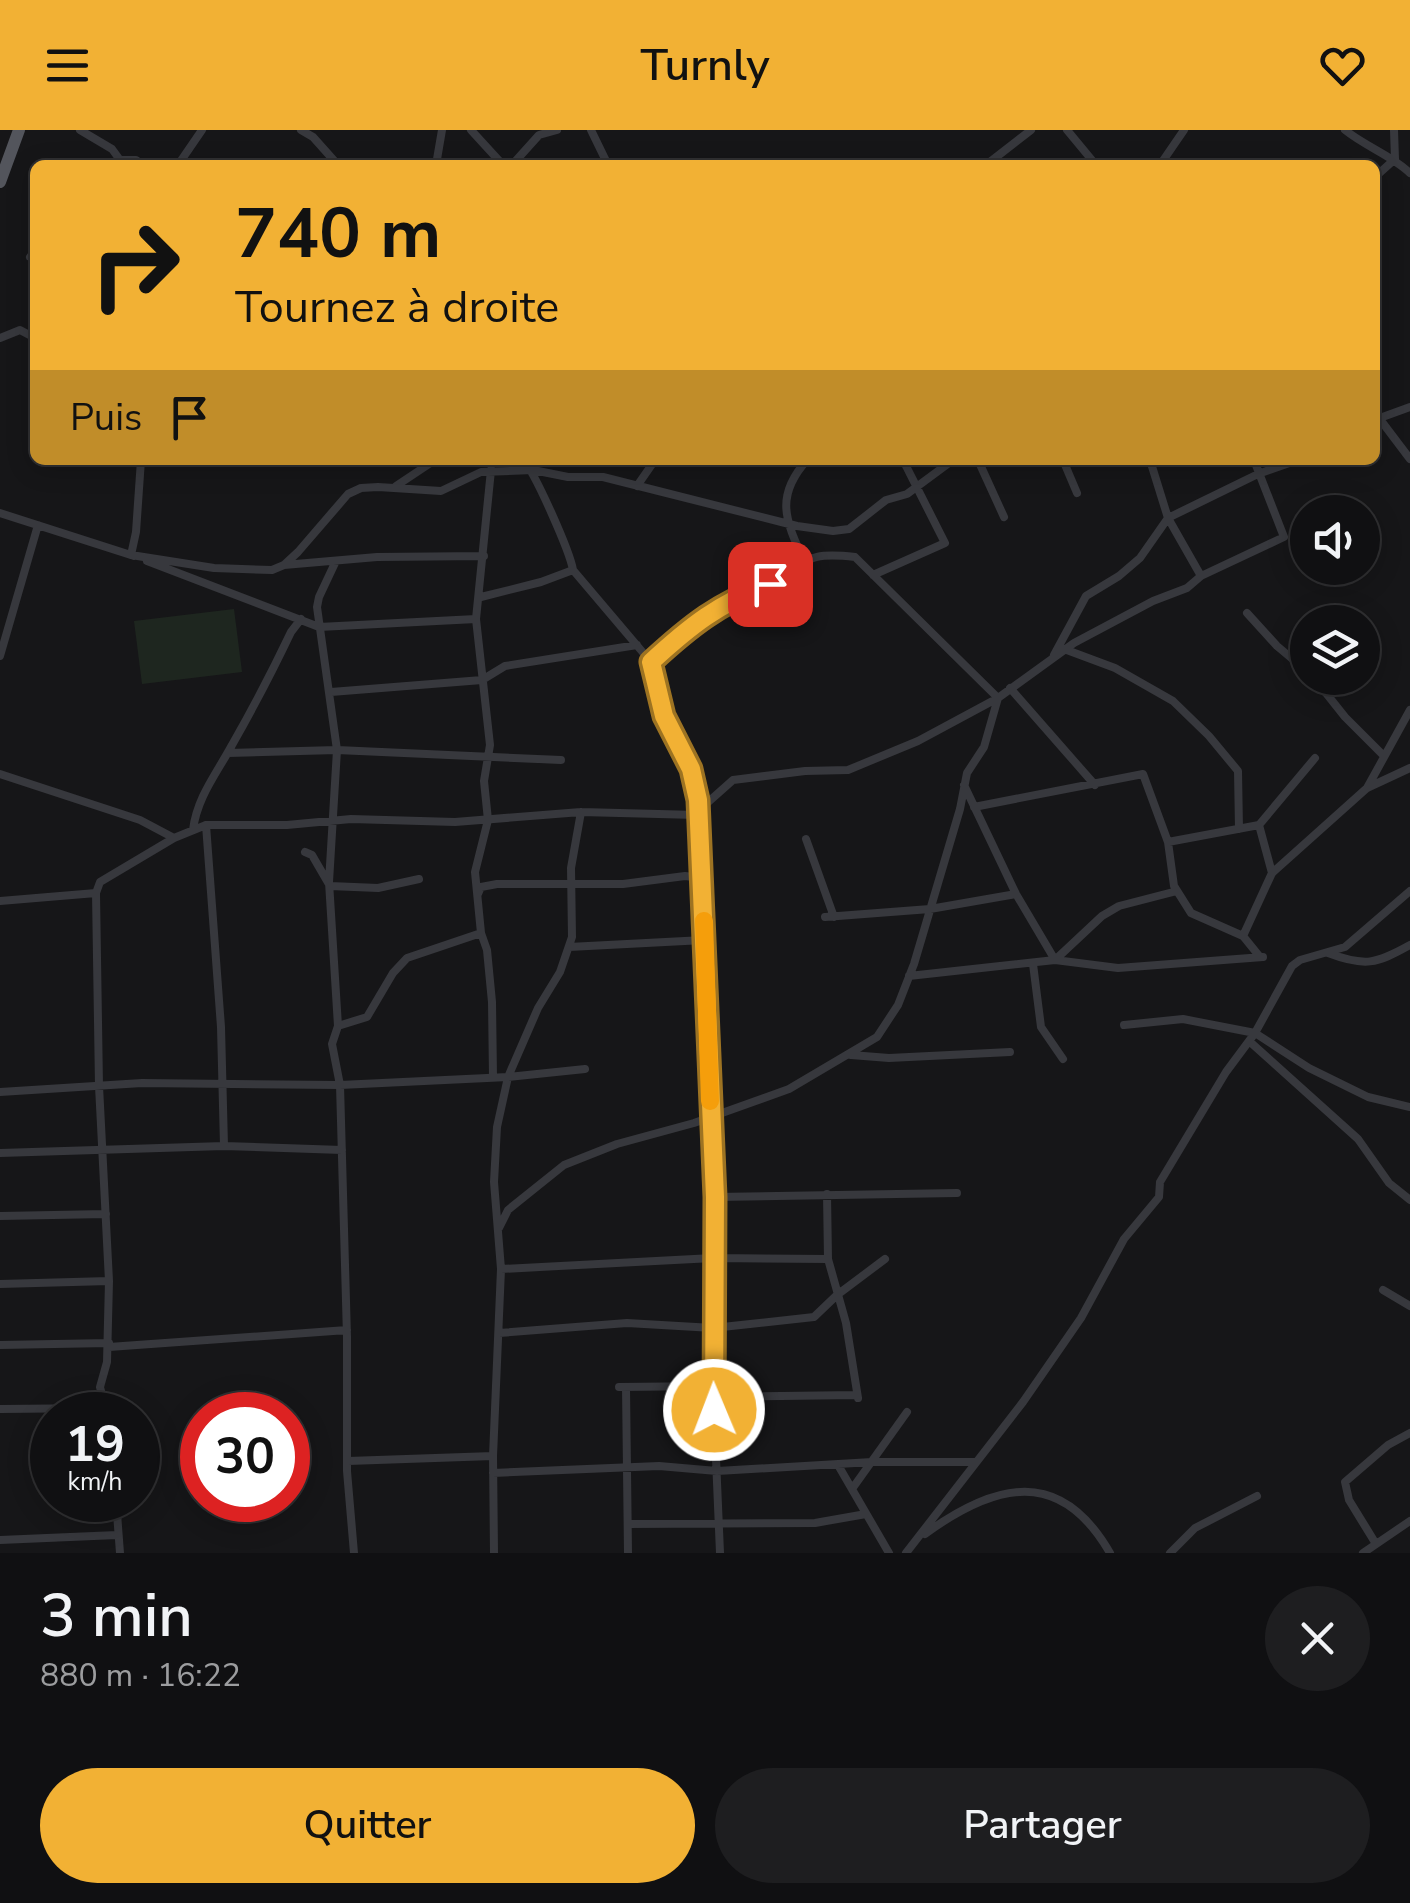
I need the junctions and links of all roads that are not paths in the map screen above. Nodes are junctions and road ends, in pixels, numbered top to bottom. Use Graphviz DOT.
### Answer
graph roads {
  1 [pos="19,130"];
  2 [pos="80,130"];
  3 [pos="202,130"];
  4 [pos="302,130"];
  5 [pos="442,130"];
  6 [pos="471,130"];
  7 [pos="558,130"];
  8 [pos="591,130"];
  9 [pos="1031,130"];
  10 [pos="1068,130"];
  11 [pos="1184,130"];
  12 [pos="1345,130"];
  13 [pos="1394,130"];
  14 [pos="1395,159"];
  15 [pos="120,160"];
  16 [pos="181,160"];
  17 [pos="334,160"];
  18 [pos="437,160"];
  19 [pos="498,160"];
  20 [pos="517,160"];
  21 [pos="606,160"];
  22 [pos="992,160"];
  23 [pos="1092,160"];
  24 [pos="1163,160"];
  25 [pos="1380,172"];
  26 [pos="1410,174"];
  27 [pos="0,182"];
  28 [pos="30,335"];
  29 [pos="0,338"];
  30 [pos="1410,407"];
  31 [pos="1380,418"];
  32 [pos="1380,423"];
  33 [pos="1410,459"];
  34 [pos="141,465"];
  35 [pos="428,465"];
  36 [pos="528,465"];
  37 [pos="652,465"];
  38 [pos="804,465"];
  39 [pos="904,465"];
  40 [pos="946,465"];
  41 [pos="980,465"];
  42 [pos="1065,465"];
  43 [pos="1152,465"];
  44 [pos="1255,465"];
  45 [pos="1284,465"];
  46 [pos="491,470"];
  47 [pos="533,470"];
  48 [pos="1258,474"];
  49 [pos="396,486"];
  50 [pos="637,486"];
  51 [pos="916,488"];
  52 [pos="1077,492"];
  53 [pos="0,513"];
  54 [pos="1004,517"];
  55 [pos="1168,518"];
  56 [pos="786,521"];
  57 [pos="38,526"];
  58 [pos="130,555"];
  59 [pos="484,556"];
  60 [pos="804,561"];
  61 [pos="335,563"];
  62 [pos="284,565"];
  63 [pos="573,570"];
  64 [pos="873,575"];
  65 [pos="1201,576"];
  66 [pos="481,598"];
  67 [pos="1247,612"];
  68 [pos="476,619"];
  69 [pos="301,620"];
  70 [pos="320,626"];
  71 [pos="637,646"];
  72 [pos="1064,650"];
  73 [pos="0,656"];
  74 [pos="1053,656"];
  75 [pos="1290,657"];
  76 [pos="651,662"];
  77 [pos="482,680"];
  78 [pos="1010,688"];
  79 [pos="331,692"];
  80 [pos="1328,695"];
  81 [pos="998,698"];
  82 [pos="1410,710"];
  83 [pos="337,750"];
  84 [pos="228,753"];
  85 [pos="1383,755"];
  86 [pos="490,756"];
  87 [pos="1315,758"];
  88 [pos="561,760"];
  89 [pos="1410,768"];
  90 [pos="0,774"];
  91 [pos="1096,785"];
  92 [pos="964,786"];
  93 [pos="1367,788"];
  94 [pos="974,807"];
  95 [pos="582,812"];
  96 [pos="697,814"];
  97 [pos="488,820"];
  98 [pos="335,821"];
  99 [pos="206,825"];
  100 [pos="1259,825"];
  101 [pos="1239,829"];
  102 [pos="194,830"];
  103 [pos="174,838"];
  104 [pos="806,839"];
  105 [pos="1168,842"];
  106 [pos="305,852"];
  107 [pos="1272,873"];
  108 [pos="420,878"];
  109 [pos="702,878"];
  110 [pos="570,884"];
  111 [pos="330,886"];
  112 [pos="1177,891"];
  113 [pos="1410,891"];
  114 [pos="96,893"];
  115 [pos="478,894"];
  116 [pos="1016,894"];
  117 [pos="0,901"];
  118 [pos="930,910"];
  119 [pos="480,933"];
  120 [pos="1243,936"];
  121 [pos="704,940"];
  122 [pos="569,946"];
  123 [pos="1410,946"];
  124 [pos="1328,953"];
  125 [pos="1055,960"];
  126 [pos="1033,964"];
  127 [pos="909,976"];
  128 [pos="338,1026"];
  129 [pos="1124,1026"];
  130 [pos="1252,1037"];
  131 [pos="1010,1052"];
  132 [pos="851,1054"];
  133 [pos="1064,1059"];
  134 [pos="585,1069"];
  135 [pos="508,1077"];
  136 [pos="493,1078"];
  137 [pos="100,1086"];
  138 [pos="220,1086"];
  139 [pos="340,1086"];
  140 [pos="0,1092"];
  141 [pos="1410,1107"];
  142 [pos="710,1116"];
  143 [pos="224,1146"];
  144 [pos="342,1150"];
  145 [pos="104,1151"];
  146 [pos="0,1153"];
  147 [pos="957,1193"];
  148 [pos="827,1194"];
  149 [pos="715,1197"];
  150 [pos="1410,1200"];
  151 [pos="106,1214"];
  152 [pos="0,1216"];
  153 [pos="499,1228"];
  154 [pos="713,1258"];
  155 [pos="885,1258"];
  156 [pos="828,1259"];
  157 [pos="501,1269"];
  158 [pos="110,1281"];
  159 [pos="0,1284"];
  160 [pos="1383,1290"];
  161 [pos="837,1295"];
  162 [pos="1410,1306"];
  163 [pos="713,1328"];
  164 [pos="347,1330"];
  165 [pos="499,1332"];
  166 [pos="0,1345"];
  167 [pos="109,1345"];
  168 [pos="714,1386"];
  169 [pos="101,1392"];
  170 [pos="714,1397"];
  171 [pos="0,1409"];
  172 [pos="30,1410"];
  173 [pos="907,1412"];
  174 [pos="1408,1436"];
  175 [pos="493,1456"];
  176 [pos="348,1462"];
  177 [pos="872,1462"];
  178 [pos="976,1462"];
  179 [pos="838,1465"];
  180 [pos="628,1468"];
  181 [pos="717,1470"];
  182 [pos="492,1473"];
  183 [pos="852,1489"];
  184 [pos="1257,1496"];
  185 [pos="866,1514"];
  186 [pos="1410,1521"];
  187 [pos="117,1522"];
  188 [pos="720,1522"];
  189 [pos="628,1524"];
  190 [pos="118,1535"];
  191 [pos="918,1539"];
  192 [pos="0,1540"];
  193 [pos="1376,1544"];
  194 [pos="120,1553"];
  195 [pos="354,1553"];
  196 [pos="494,1553"];
  197 [pos="628,1553"];
  198 [pos="720,1553"];
  199 [pos="889,1553"];
  200 [pos="906,1553"];
  201 [pos="1110,1553"];
  202 [pos="1170,1553"];
  203 [pos="1363,1553"];
  1 -- 27 [label="main road"];
  2 -- 15 [label="street"];
  3 -- 16 [label="street"];
  4 -- 17 [label="street"];
  5 -- 18 [label="street"];
  6 -- 19 [label="street"];
  7 -- 20 [label="street"];
  8 -- 21 [label="street"];
  9 -- 22 [label="street"];
  10 -- 23 [label="street"];
  11 -- 24 [label="street"];
  12 -- 14 [label="street"];
  13 -- 14 [label="street"];
  14 -- 25 [label="street"];
  14 -- 26 [label="street"];
  28 -- 29 [label="street"];
  30 -- 31 [label="street"];
  32 -- 33 [label="street"];
  34 -- 58 [label="street"];
  35 -- 49 [label="street"];
  36 -- 47 [label="street"];
  37 -- 50 [label="street"];
  38 -- 56 [label="street"];
  39 -- 51 [label="street"];
  40 -- 51 [label="street"];
  41 -- 54 [label="street"];
  42 -- 52 [label="street"];
  43 -- 55 [label="street"];
  44 -- 48 [label="street"];
  45 -- 48 [label="street"];
  46 -- 47 [label="street"];
  46 -- 49 [label="street"];
  46 -- 59 [label="street"];
  47 -- 50 [label="street"];
  47 -- 63 [label="street"];
  48 -- 55 [label="street"];
  48 -- 65 [label="street"];
  49 -- 62 [label="street"];
  50 -- 56 [label="street"];
  51 -- 56 [label="street"];
  51 -- 64 [label="street"];
  53 -- 57 [label="street"];
  55 -- 65 [label="street"];
  55 -- 74 [label="street"];
  56 -- 60 [label="street"];
  57 -- 58 [label="street"];
  57 -- 73 [label="street"];
  58 -- 62 [label="street"];
  58 -- 69 [label="street"];
  59 -- 61 [label="street"];
  59 -- 66 [label="street"];
  60 -- 64 [label="street"];
  60 -- 76 [label="street"];
  61 -- 62 [label="street"];
  61 -- 70 [label="street"];
  63 -- 66 [label="street"];
  63 -- 71 [label="street"];
  64 -- 81 [label="street"];
  65 -- 72 [label="street"];
  66 -- 68 [label="street"];
  67 -- 75 [label="street"];
  68 -- 70 [label="street"];
  68 -- 77 [label="street"];
  69 -- 70 [label="street"];
  69 -- 84 [label="street"];
  70 -- 79 [label="street"];
  71 -- 76 [label="street"];
  71 -- 77 [label="street"];
  72 -- 74 [label="street"];
  72 -- 101 [label="street"];
  74 -- 78 [label="street"];
  76 -- 96 [label="street"];
  77 -- 79 [label="street"];
  77 -- 86 [label="street"];
  78 -- 81 [label="street"];
  78 -- 91 [label="street"];
  79 -- 83 [label="street"];
  80 -- 85 [label="street"];
  81 -- 92 [label="street"];
  81 -- 96 [label="street"];
  82 -- 85 [label="street"];
  83 -- 84 [label="street"];
  83 -- 86 [label="street"];
  83 -- 98 [label="street"];
  84 -- 102 [label="street"];
  85 -- 93 [label="street"];
  86 -- 88 [label="street"];
  86 -- 97 [label="street"];
  87 -- 100 [label="street"];
  89 -- 93 [label="street"];
  90 -- 103 [label="street"];
  91 -- 94 [label="street"];
  91 -- 105 [label="street"];
  92 -- 94 [label="street"];
  92 -- 118 [label="street"];
  93 -- 107 [label="street"];
  94 -- 116 [label="street"];
  95 -- 96 [label="street"];
  95 -- 97 [label="street"];
  95 -- 110 [label="street"];
  96 -- 109 [label="street"];
  97 -- 98 [label="street"];
  97 -- 115 [label="street"];
  98 -- 99 [label="street"];
  98 -- 111 [label="street"];
  99 -- 102 [label="street"];
  99 -- 138 [label="street"];
  100 -- 101 [label="street"];
  100 -- 107 [label="street"];
  101 -- 105 [label="street"];
  102 -- 103 [label="street"];
  103 -- 114 [label="street"];
  104 -- 118 [label="street"];
  105 -- 112 [label="street"];
  106 -- 111 [label="street"];
  107 -- 120 [label="street"];
  108 -- 111 [label="street"];
  109 -- 110 [label="street"];
  109 -- 121 [label="street"];
  110 -- 115 [label="street"];
  110 -- 122 [label="street"];
  111 -- 128 [label="street"];
  112 -- 120 [label="street"];
  112 -- 125 [label="street"];
  113 -- 124 [label="street"];
  114 -- 117 [label="street"];
  114 -- 137 [label="street"];
  115 -- 119 [label="street"];
  116 -- 118 [label="street"];
  116 -- 125 [label="street"];
  118 -- 127 [label="street"];
  119 -- 128 [label="street"];
  119 -- 136 [label="street"];
  120 -- 125 [label="street"];
  121 -- 122 [label="street"];
  121 -- 142 [label="street"];
  122 -- 135 [label="street"];
  123 -- 124 [label="street"];
  124 -- 130 [label="street"];
  125 -- 126 [label="street"];
  126 -- 127 [label="street"];
  126 -- 133 [label="street"];
  127 -- 132 [label="street"];
  128 -- 139 [label="street"];
  129 -- 130 [label="street"];
  130 -- 141 [label="street"];
  130 -- 150 [label="street"];
  130 -- 178 [label="street"];
  131 -- 132 [label="street"];
  132 -- 142 [label="street"];
  134 -- 135 [label="street"];
  135 -- 136 [label="street"];
  135 -- 153 [label="street"];
  136 -- 139 [label="street"];
  137 -- 138 [label="street"];
  137 -- 140 [label="street"];
  137 -- 145 [label="street"];
  138 -- 139 [label="street"];
  138 -- 143 [label="street"];
  139 -- 144 [label="street"];
  142 -- 149 [label="street"];
  142 -- 153 [label="street"];
  143 -- 144 [label="street"];
  143 -- 145 [label="street"];
  144 -- 164 [label="street"];
  145 -- 146 [label="street"];
  145 -- 151 [label="street"];
  147 -- 148 [label="street"];
  148 -- 149 [label="street"];
  148 -- 156 [label="street"];
  149 -- 154 [label="street"];
  151 -- 152 [label="street"];
  151 -- 158 [label="street"];
  153 -- 157 [label="street"];
  154 -- 156 [label="street"];
  154 -- 157 [label="street"];
  154 -- 163 [label="street"];
  155 -- 161 [label="street"];
  156 -- 161 [label="street"];
  157 -- 165 [label="street"];
  158 -- 159 [label="street"];
  158 -- 167 [label="street"];
  160 -- 162 [label="street"];
  161 -- 163 [label="street"];
  161 -- 170 [label="street"];
  163 -- 165 [label="street"];
  163 -- 168 [label="street"];
  164 -- 167 [label="street"];
  164 -- 176 [label="street"];
  165 -- 175 [label="street"];
  166 -- 167 [label="street"];
  167 -- 169 [label="street"];
  168 -- 170 [label="street"];
  168 -- 180 [label="street"];
  170 -- 181 [label="street"];
  171 -- 172 [label="street"];
  173 -- 177 [label="street"];
  174 -- 193 [label="street"];
  175 -- 176 [label="street"];
  175 -- 182 [label="street"];
  176 -- 195 [label="street"];
  177 -- 178 [label="street"];
  177 -- 179 [label="street"];
  177 -- 183 [label="street"];
  178 -- 191 [label="street"];
  179 -- 181 [label="street"];
  179 -- 183 [label="street"];
  180 -- 181 [label="street"];
  180 -- 182 [label="street"];
  180 -- 189 [label="street"];
  181 -- 188 [label="street"];
  182 -- 196 [label="street"];
  183 -- 185 [label="street"];
  184 -- 202 [label="street"];
  185 -- 188 [label="street"];
  185 -- 199 [label="street"];
  186 -- 193 [label="street"];
  187 -- 190 [label="street"];
  188 -- 189 [label="street"];
  188 -- 198 [label="street"];
  189 -- 197 [label="street"];
  190 -- 192 [label="street"];
  190 -- 194 [label="street"];
  191 -- 200 [label="street"];
  191 -- 201 [label="street"];
  193 -- 203 [label="street"];
}
